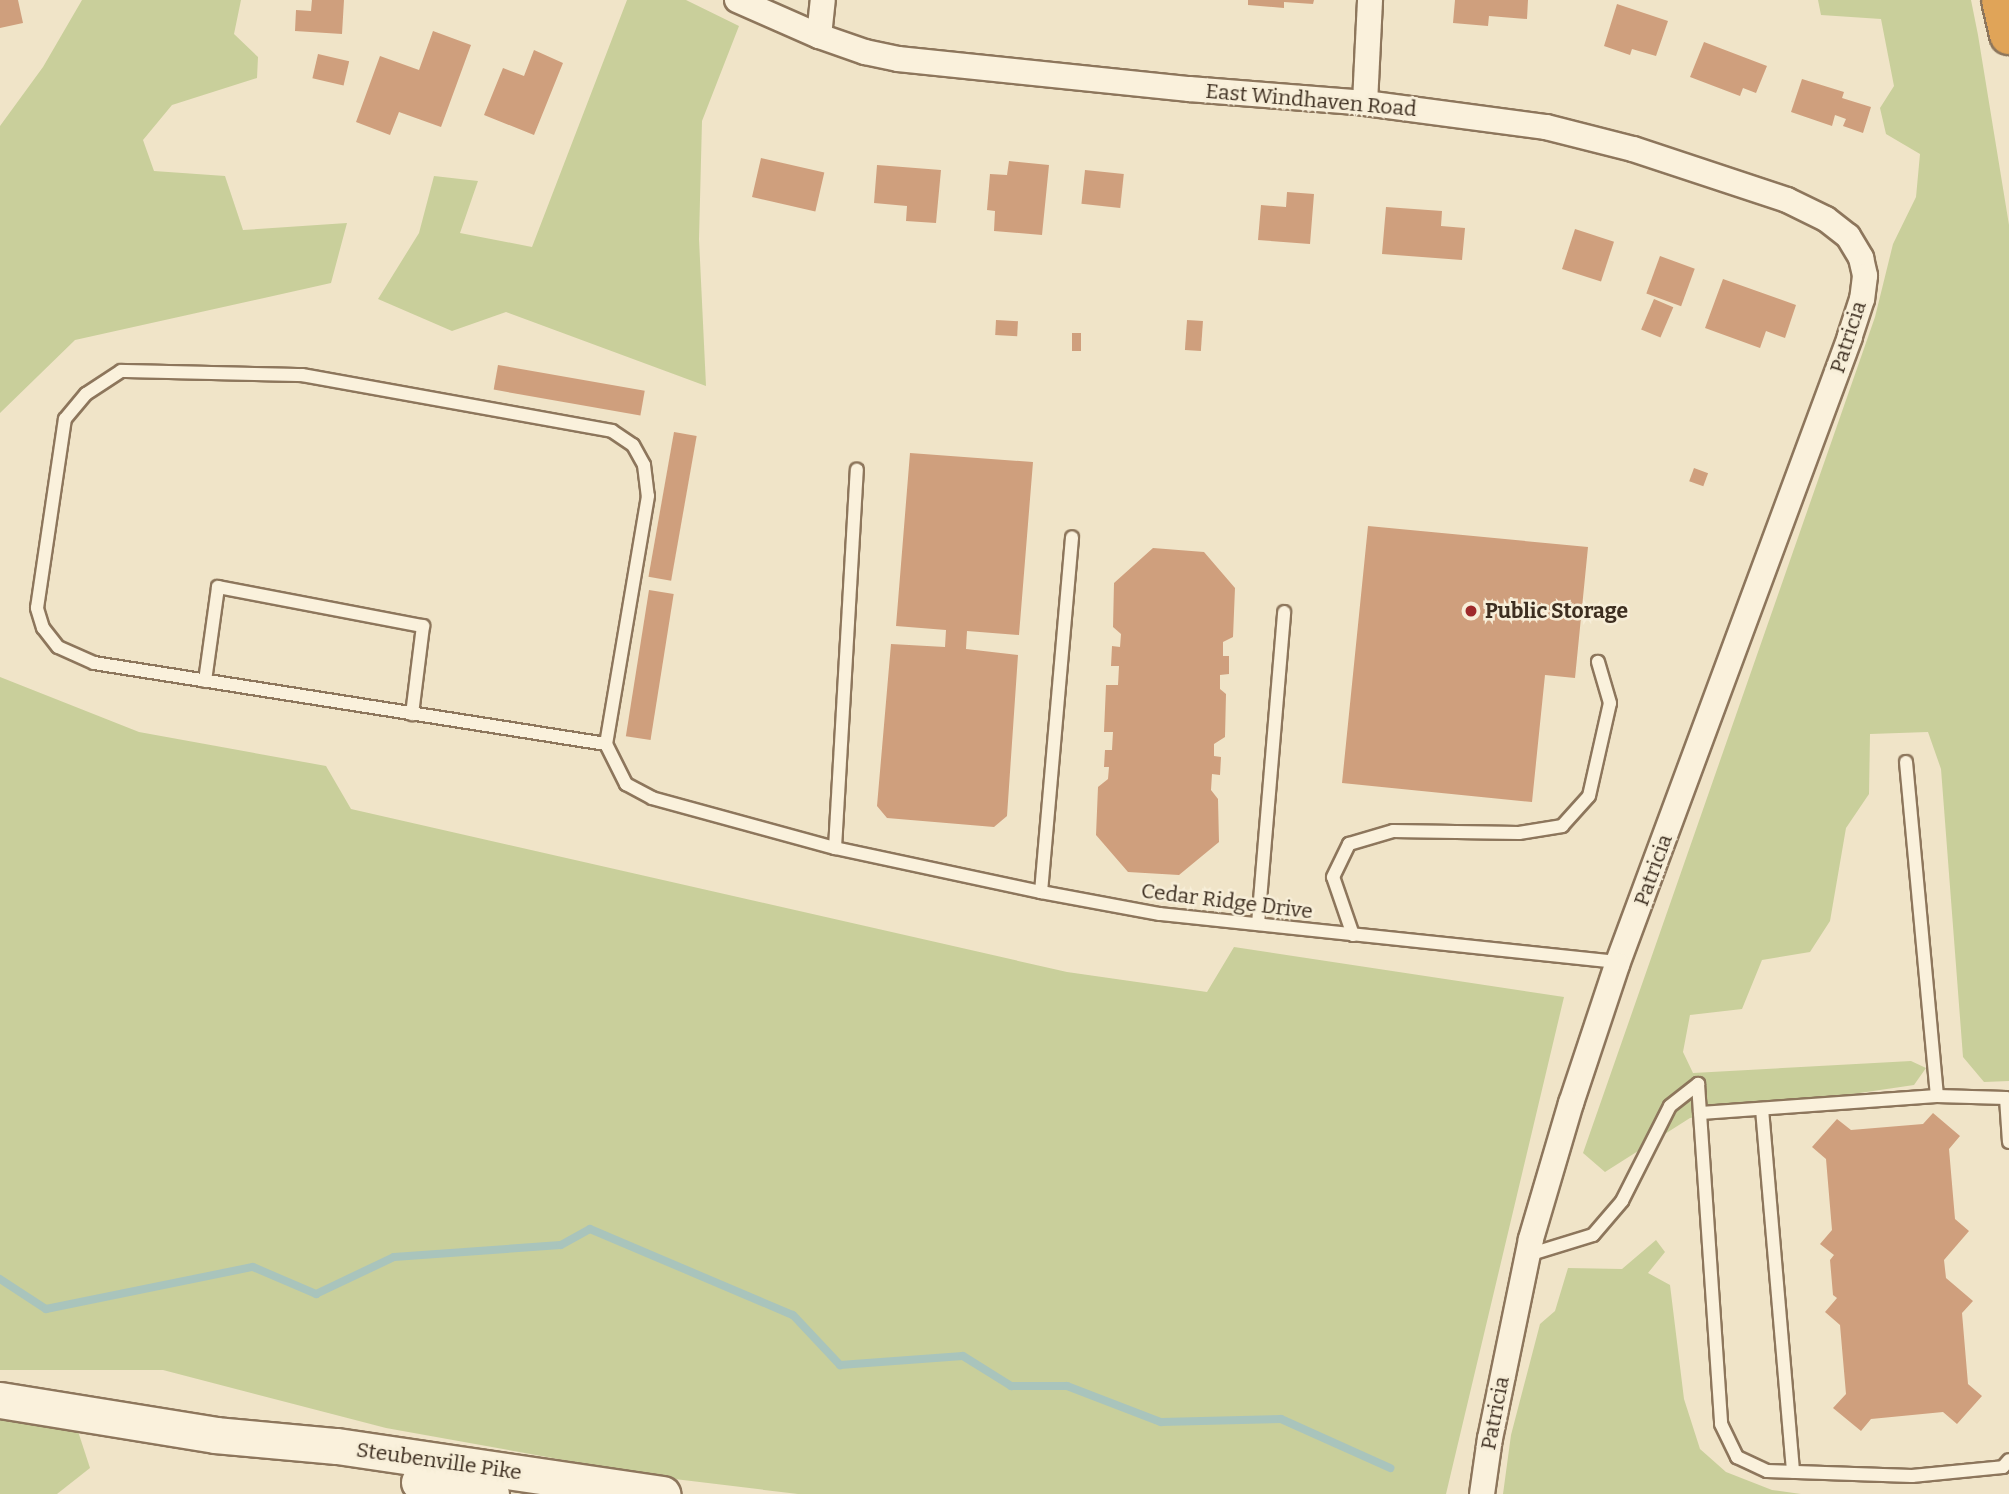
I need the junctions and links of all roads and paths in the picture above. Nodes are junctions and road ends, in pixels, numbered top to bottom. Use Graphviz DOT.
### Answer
graph roads {
  1 [pos="737,0"];
  2 [pos="823,0"];
  3 [pos="1370,0"];
  4 [pos="2001,0"];
  5 [pos="2009,35"];
  6 [pos="819,36"];
  7 [pos="1365,103"];
  8 [pos="1861,258"];
  9 [pos="857,470"];
  10 [pos="1072,537"];
  11 [pos="1284,612"];
  12 [pos="1598,662"];
  13 [pos="205,681"];
  14 [pos="412,714"];
  15 [pos="606,744"];
  16 [pos="1906,762"];
  17 [pos="835,848"];
  18 [pos="1041,892"];
  19 [pos="1258,924"];
  20 [pos="1353,935"];
  21 [pos="1618,962"];
  22 [pos="1937,1096"];
  23 [pos="1762,1109"];
  24 [pos="1700,1113"];
  25 [pos="2009,1142"];
  26 [pos="1528,1255"];
  27 [pos="0,1400"];
  28 [pos="215,1435"];
  29 [pos="2009,1460"];
  30 [pos="1793,1472"];
  31 [pos="429,1489"];
  32 [pos="491,1494"];
  33 [pos="662,1494"];
  34 [pos="1482,1494"];
  1 -- 6 [label="street, East Windhaven Road"];
  2 -- 6 [label="street"];
  3 -- 7 [label="street"];
  4 -- 5 [label="highway"];
  6 -- 7 [label="street, East Windhaven Road"];
  7 -- 8 [label="street, East Windhaven Road"];
  8 -- 21 [label="street, Patricia"];
  9 -- 17 [label="lane"];
  10 -- 18 [label="lane"];
  11 -- 19 [label="lane"];
  12 -- 20 [label="lane"];
  13 -- 14 [label="lane"];
  13 -- 14 [label="lane"];
  13 -- 15 [label="lane"];
  14 -- 15 [label="lane"];
  15 -- 17 [label="lane, Cedar Ridge Drive"];
  16 -- 22 [label="lane"];
  17 -- 18 [label="lane, Cedar Ridge Drive"];
  18 -- 19 [label="lane, Cedar Ridge Drive"];
  19 -- 20 [label="lane, Cedar Ridge Drive"];
  20 -- 21 [label="lane, Cedar Ridge Drive"];
  21 -- 26 [label="street, Patricia"];
  22 -- 23 [label="lane"];
  22 -- 25 [label="lane"];
  23 -- 24 [label="lane"];
  23 -- 30 [label="lane"];
  24 -- 26 [label="lane"];
  24 -- 30 [label="lane"];
  26 -- 34 [label="street, Patricia"];
  27 -- 28 [label="main road, Steubenville Pike"];
  28 -- 31 [label="main road, Steubenville Pike"];
  28 -- 33 [label="main road, Steubenville Pike"];
  29 -- 30 [label="lane"];
  31 -- 32 [label="main road, Steubenville Pike"];
}
